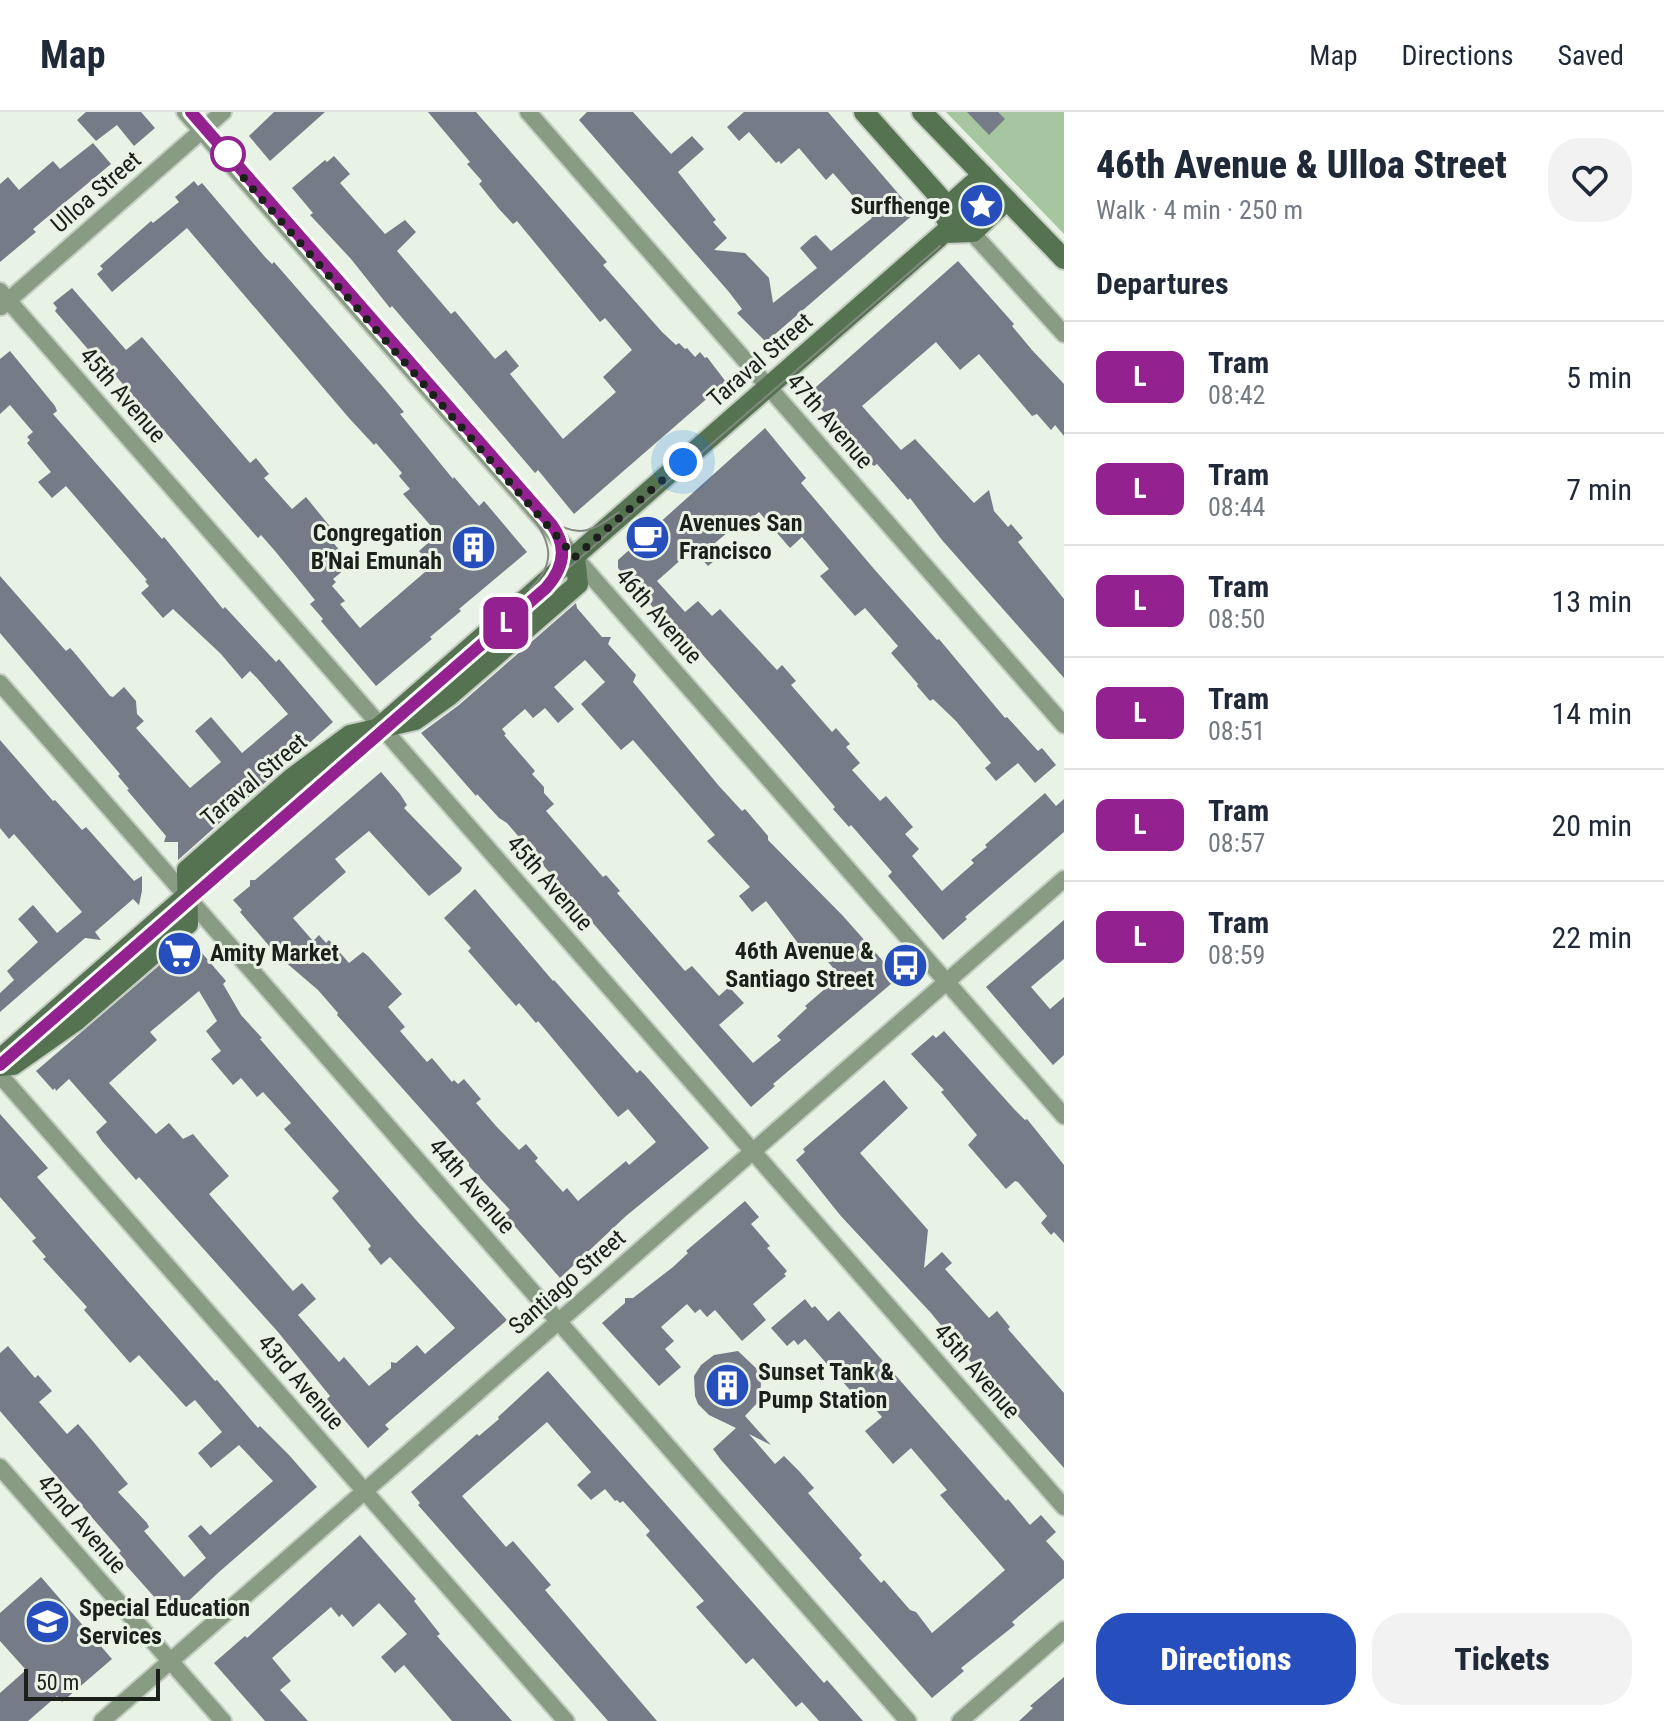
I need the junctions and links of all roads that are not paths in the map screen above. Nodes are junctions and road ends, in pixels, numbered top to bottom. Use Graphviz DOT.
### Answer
graph roads {
  1 [pos="185,112"];
  2 [pos="223,112"];
  3 [pos="528,112"];
  4 [pos="864,112"];
  5 [pos="922,112"];
  6 [pos="202,131"];
  7 [pos="983,175"];
  8 [pos="1007,200"];
  9 [pos="956,223"];
  10 [pos="1064,259"];
  11 [pos="3,300"];
  12 [pos="1064,334"];
  13 [pos="769,387"];
  14 [pos="575,557"];
  15 [pos="0,683"];
  16 [pos="1064,725"];
  17 [pos="381,726"];
  18 [pos="1064,879"];
  19 [pos="187,896"];
  20 [pos="947,982"];
  21 [pos="0,1059"];
  22 [pos="0,1066"];
  23 [pos="0,1075"];
  24 [pos="1064,1116"];
  25 [pos="753,1151"];
  26 [pos="559,1321"];
  27 [pos="0,1467"];
  28 [pos="365,1491"];
  29 [pos="1064,1507"];
  30 [pos="1064,1630"];
  31 [pos="170,1661"];
  32 [pos="102,1721"];
  33 [pos="223,1721"];
  34 [pos="566,1721"];
  35 [pos="908,1721"];
  36 [pos="960,1721"];
  1 -- 6 [label="street, 46th Avenue"];
  2 -- 6 [label="street, Ulloa Street"];
  3 -- 13 [label="street, 47th Avenue"];
  4 -- 9 [label="street"];
  5 -- 7 [label="street"];
  6 -- 11 [label="street, Ulloa Street"];
  6 -- 14 [label="street, 46th Avenue"];
  7 -- 8 [label="street"];
  7 -- 9 [label="street, Taraval Street"];
  8 -- 9 [label="street, Taraval Street"];
  8 -- 10 [label="street"];
  9 -- 12 [label="street"];
  9 -- 13 [label="street, Taraval Street"];
  11 -- 17 [label="street, 45th Avenue"];
  13 -- 14 [label="street, Taraval Street"];
  13 -- 16 [label="street, 47th Avenue"];
  14 -- 17 [label="street, Taraval Street"];
  14 -- 20 [label="street, 46th Avenue"];
  15 -- 19 [label="street, 44th Avenue"];
  17 -- 19 [label="street, Taraval Street"];
  17 -- 25 [label="street, 45th Avenue"];
  18 -- 20 [label="street, Santiago Street"];
  19 -- 21 [label="street, Taraval Street"];
  19 -- 22 [label="street"];
  19 -- 26 [label="street, 44th Avenue"];
  20 -- 24 [label="street, 46th Avenue"];
  20 -- 25 [label="street, Santiago Street"];
  23 -- 28 [label="street, 43rd Avenue"];
  25 -- 26 [label="street, Santiago Street"];
  25 -- 29 [label="street, 45th Avenue"];
  26 -- 28 [label="street, Santiago Street"];
  26 -- 35 [label="street, 44th Avenue"];
  27 -- 31 [label="street, 42nd Avenue"];
  28 -- 31 [label="street, Santiago Street"];
  28 -- 34 [label="street, 43rd Avenue"];
  30 -- 36 [label="street"];
  31 -- 32 [label="street, Santiago Street"];
  31 -- 33 [label="street, 42nd Avenue"];
}
